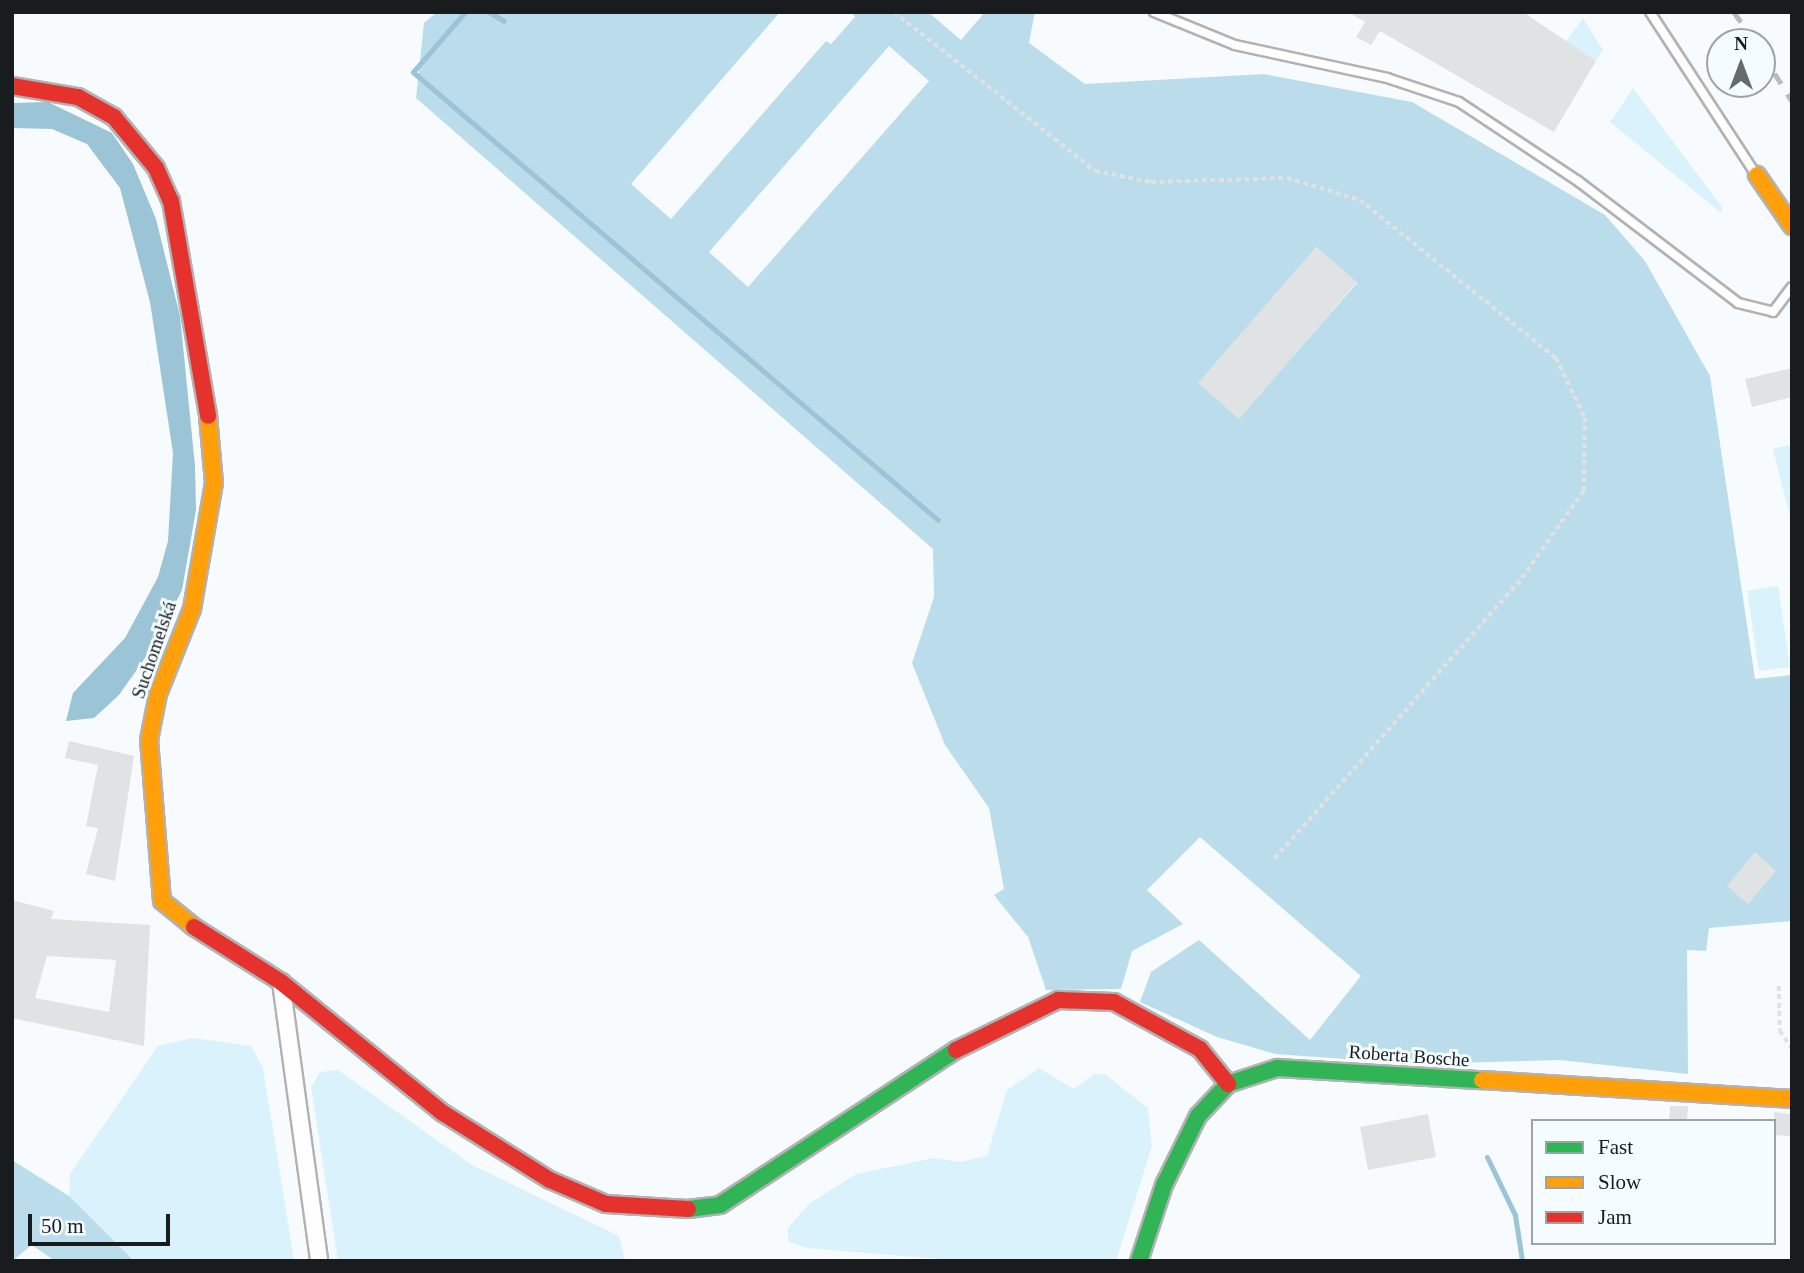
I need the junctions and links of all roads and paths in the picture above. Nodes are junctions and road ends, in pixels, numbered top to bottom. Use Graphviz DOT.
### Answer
graph roads {
  1 [pos="894,12"];
  2 [pos="1154,12"];
  3 [pos="1650,12"];
  4 [pos="12,86"];
  5 [pos="1757,175"];
  6 [pos="1792,226"];
  7 [pos="1792,287"];
  8 [pos="1273,860"];
  9 [pos="281,982"];
  10 [pos="1779,986"];
  11 [pos="1792,1049"];
  12 [pos="1228,1084"];
  13 [pos="1792,1098"];
  14 [pos="319,1261"];
  15 [pos="1139,1261"];
  1 -- 8 [label="path"];
  2 -- 7 [label="lane"];
  3 -- 5 [label="lane"];
  4 -- 9 [label="street, Suchomelská"];
  5 -- 6 [label="street"];
  9 -- 12 [label="street, Suchomelská"];
  9 -- 14 [label="street"];
  10 -- 11 [label="path"];
  12 -- 13 [label="street, Roberta Bosche"];
  12 -- 15 [label="street"];
}
